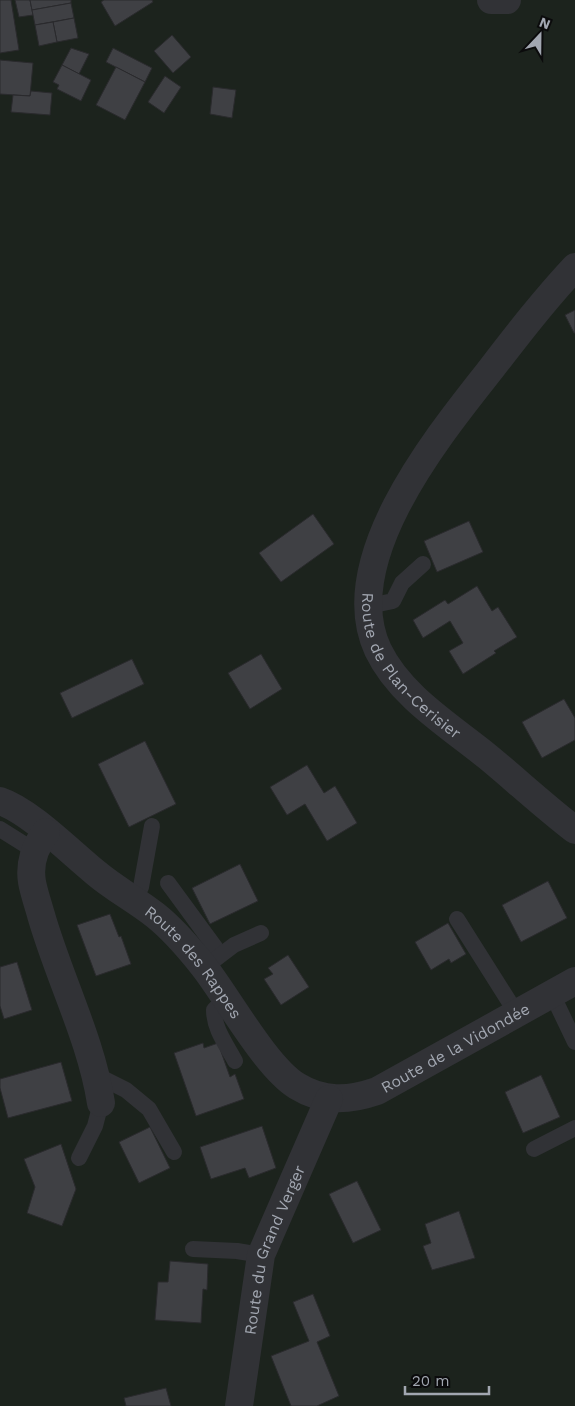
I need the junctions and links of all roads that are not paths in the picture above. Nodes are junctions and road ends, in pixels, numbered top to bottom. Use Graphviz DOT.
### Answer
graph roads {
  1 [pos="491,0"];
  2 [pos="507,0"];
  3 [pos="575,267"];
  4 [pos="423,564"];
  5 [pos="369,606"];
  6 [pos="0,801"];
  7 [pos="152,826"];
  8 [pos="0,829"];
  9 [pos="575,830"];
  10 [pos="41,842"];
  11 [pos="168,883"];
  12 [pos="134,901"];
  13 [pos="457,919"];
  14 [pos="261,933"];
  15 [pos="213,962"];
  16 [pos="563,988"];
  17 [pos="226,998"];
  18 [pos="517,1014"];
  19 [pos="575,1042"];
  20 [pos="235,1061"];
  21 [pos="96,1075"];
  22 [pos="329,1099"];
  23 [pos="100,1103"];
  24 [pos="575,1128"];
  25 [pos="534,1149"];
  26 [pos="174,1152"];
  27 [pos="79,1158"];
  28 [pos="193,1250"];
  29 [pos="261,1255"];
  30 [pos="239,1406"];
  1 -- 2 [label="street"];
  3 -- 5 [label="street, Route de Plan-Cerisier"];
  4 -- 5 [label="lane"];
  5 -- 9 [label="street, Route de Plan-Cerisier"];
  6 -- 10 [label="street, Route des Rappes"];
  7 -- 12 [label="lane"];
  8 -- 10 [label="lane"];
  10 -- 12 [label="street, Route des Rappes"];
  10 -- 21 [label="street"];
  11 -- 15 [label="lane"];
  12 -- 15 [label="street, Route des Rappes"];
  13 -- 18 [label="lane"];
  14 -- 15 [label="lane"];
  15 -- 17 [label="street, Route des Rappes"];
  16 -- 18 [label="street, Route de la Vidondée"];
  16 -- 19 [label="lane"];
  17 -- 20 [label="lane"];
  17 -- 22 [label="street, Route des Rappes"];
  18 -- 22 [label="street, Route de la Vidondée"];
  21 -- 23 [label="street"];
  21 -- 26 [label="lane"];
  22 -- 29 [label="street, Route du Grand Verger"];
  23 -- 27 [label="lane"];
  24 -- 25 [label="lane"];
  28 -- 29 [label="lane"];
  29 -- 30 [label="street, Route du Grand Verger"];
}
